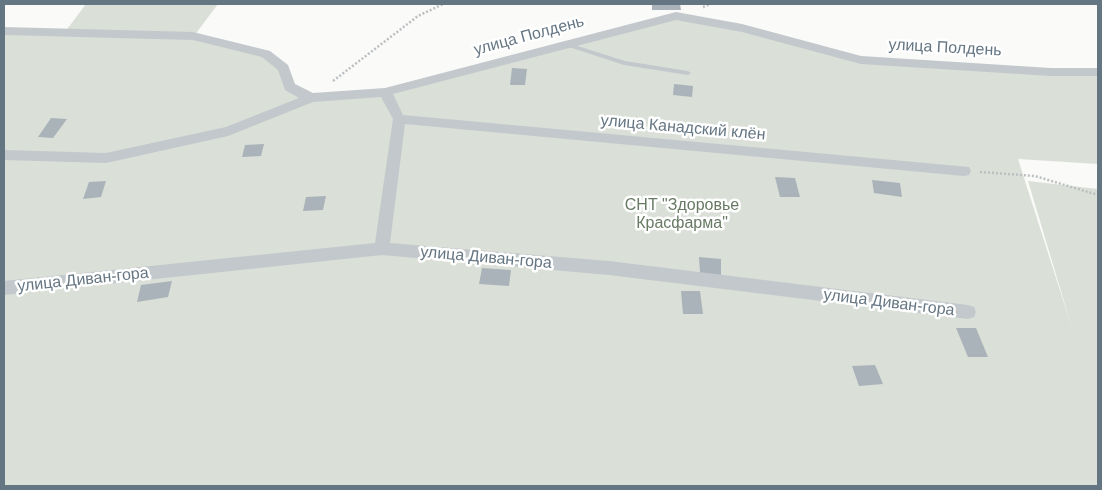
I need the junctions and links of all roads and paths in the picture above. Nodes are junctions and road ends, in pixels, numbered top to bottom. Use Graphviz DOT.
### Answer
graph roads {
  1 [pos="443,4"];
  2 [pos="4,31"];
  3 [pos="565,44"];
  4 [pos="1098,72"];
  5 [pos="688,73"];
  6 [pos="385,92"];
  7 [pos="311,98"];
  8 [pos="399,119"];
  9 [pos="4,156"];
  10 [pos="964,171"];
  11 [pos="1098,195"];
  12 [pos="382,249"];
  13 [pos="4,288"];
  14 [pos="968,312"];
  1 -- 7 [label="path"];
  2 -- 7 [label="street"];
  3 -- 4 [label="street, улица Полдень"];
  3 -- 5 [label="lane"];
  3 -- 6 [label="street, улица Полдень"];
  6 -- 7 [label="street, улица Полдень"];
  6 -- 8 [label="street"];
  7 -- 9 [label="street, улица Полдень"];
  8 -- 10 [label="street, улица Канадский клён"];
  8 -- 12 [label="street"];
  10 -- 11 [label="path"];
  12 -- 13 [label="street, улица Диван-гора"];
  12 -- 14 [label="street, улица Диван-гора"];
}
